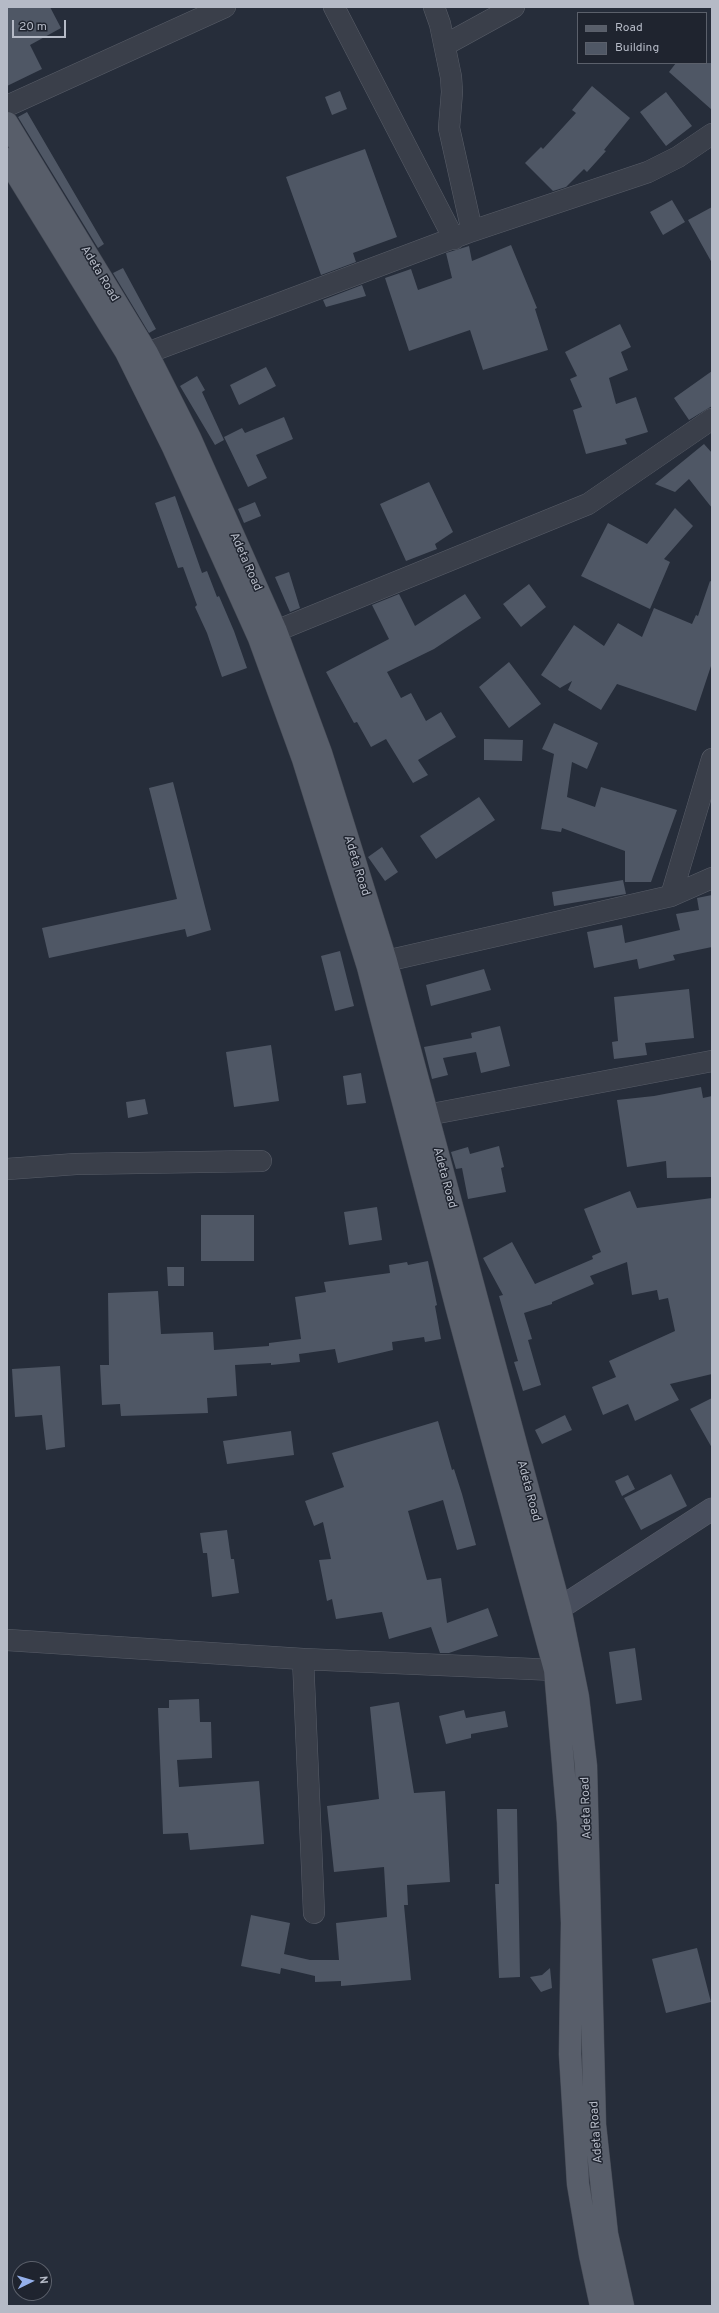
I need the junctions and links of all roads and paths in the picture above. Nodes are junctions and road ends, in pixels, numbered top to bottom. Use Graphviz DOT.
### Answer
graph roads {
  1 [pos="225,7"];
  2 [pos="334,7"];
  3 [pos="434,7"];
  4 [pos="514,7"];
  5 [pos="445,45"];
  6 [pos="7,106"];
  7 [pos="7,123"];
  8 [pos="712,134"];
  9 [pos="7,159"];
  10 [pos="463,235"];
  11 [pos="147,353"];
  12 [pos="712,420"];
  13 [pos="276,631"];
  14 [pos="712,759"];
  15 [pos="712,878"];
  16 [pos="671,896"];
  17 [pos="386,961"];
  18 [pos="712,1060"];
  19 [pos="427,1115"];
  20 [pos="261,1161"];
  21 [pos="7,1169"];
  22 [pos="712,1509"];
  23 [pos="560,1608"];
  24 [pos="7,1640"];
  25 [pos="303,1659"];
  26 [pos="555,1670"];
  27 [pos="314,1913"];
  28 [pos="601,2306"];
  29 [pos="623,2306"];
  1 -- 6 [label="street"];
  2 -- 10 [label="street"];
  3 -- 5 [label="street"];
  4 -- 5 [label="street"];
  5 -- 10 [label="street"];
  7 -- 11 [label="main road, Adeta Road"];
  8 -- 10 [label="street"];
  9 -- 26 [label="main road, Adeta Road"];
  10 -- 11 [label="street"];
  11 -- 13 [label="main road, Adeta Road"];
  12 -- 13 [label="street"];
  13 -- 17 [label="main road, Adeta Road"];
  14 -- 16 [label="street"];
  15 -- 16 [label="street"];
  16 -- 17 [label="street"];
  17 -- 19 [label="main road, Adeta Road"];
  18 -- 19 [label="street"];
  19 -- 23 [label="main road, Adeta Road"];
  20 -- 21 [label="street"];
  22 -- 23 [label="street"];
  23 -- 29 [label="main road, Adeta Road"];
  24 -- 25 [label="street"];
  25 -- 26 [label="street"];
  25 -- 27 [label="street"];
  26 -- 28 [label="main road, Adeta Road"];
}
